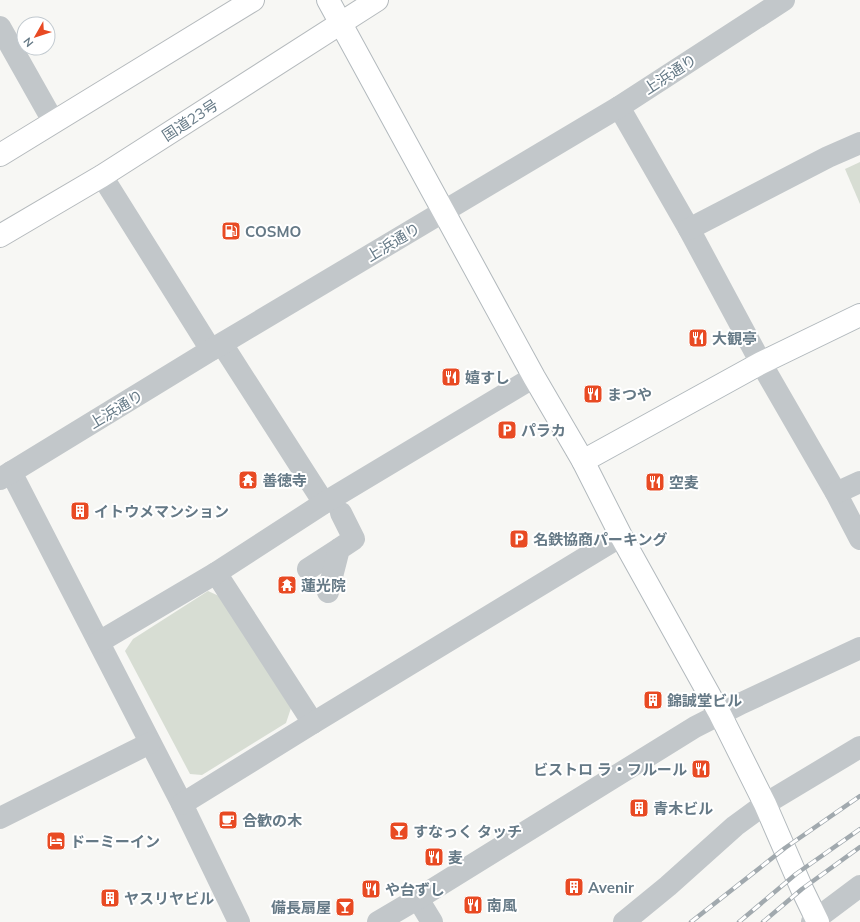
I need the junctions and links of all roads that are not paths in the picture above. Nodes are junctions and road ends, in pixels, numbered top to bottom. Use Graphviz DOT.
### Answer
graph roads {
  1 [pos="254,0"];
  2 [pos="328,0"];
  3 [pos="377,0"];
  4 [pos="784,0"];
  5 [pos="340,24"];
  6 [pos="0,27"];
  7 [pos="619,107"];
  8 [pos="53,121"];
  9 [pos="860,143"];
  10 [pos="0,155"];
  11 [pos="102,176"];
  12 [pos="442,212"];
  13 [pos="689,229"];
  14 [pos="0,236"];
  15 [pos="860,315"];
  16 [pos="217,347"];
  17 [pos="761,363"];
  18 [pos="534,377"];
  19 [pos="583,461"];
  20 [pos="6,475"];
  21 [pos="860,482"];
  22 [pos="836,493"];
  23 [pos="333,508"];
  24 [pos="620,536"];
  25 [pos="860,538"];
  26 [pos="339,549"];
  27 [pos="308,569"];
  28 [pos="216,573"];
  29 [pos="328,592"];
  30 [pos="99,642"];
  31 [pos="860,648"];
  32 [pos="720,714"];
  33 [pos="313,723"];
  34 [pos="150,743"];
  35 [pos="860,746"];
  36 [pos="182,804"];
  37 [pos="765,804"];
  38 [pos="0,818"];
  39 [pos="860,886"];
  40 [pos="418,899"];
  41 [pos="816,921"];
  42 [pos="239,922"];
  43 [pos="378,922"];
  44 [pos="432,922"];
  45 [pos="624,922"];
  1 -- 8 [label="main road"];
  2 -- 5 [label="main road"];
  3 -- 5 [label="main road, 国道23号"];
  4 -- 7 [label="street, 上浜通り"];
  5 -- 11 [label="main road, 国道23号"];
  5 -- 12 [label="main road"];
  6 -- 8 [label="street"];
  7 -- 12 [label="street, 上浜通り"];
  7 -- 13 [label="street"];
  8 -- 10 [label="main road"];
  9 -- 13 [label="street"];
  11 -- 14 [label="main road, 国道23号"];
  11 -- 16 [label="street"];
  12 -- 16 [label="street, 上浜通り"];
  12 -- 18 [label="main road"];
  13 -- 17 [label="street"];
  15 -- 17 [label="main road"];
  16 -- 20 [label="street, 上浜通り"];
  16 -- 23 [label="street"];
  17 -- 19 [label="main road"];
  17 -- 22 [label="street"];
  18 -- 19 [label="main road"];
  18 -- 23 [label="street"];
  19 -- 24 [label="main road"];
  20 -- 30 [label="street"];
  21 -- 22 [label="street"];
  22 -- 25 [label="street"];
  23 -- 26 [label="street"];
  23 -- 28 [label="street"];
  24 -- 32 [label="main road"];
  24 -- 33 [label="street"];
  26 -- 27 [label="street"];
  26 -- 29 [label="street"];
  28 -- 30 [label="street"];
  28 -- 33 [label="street"];
  30 -- 34 [label="street"];
  31 -- 32 [label="street"];
  32 -- 37 [label="main road"];
  32 -- 40 [label="street"];
  33 -- 36 [label="street"];
  34 -- 36 [label="street"];
  34 -- 38 [label="street"];
  35 -- 37 [label="street"];
  36 -- 42 [label="street"];
  37 -- 41 [label="main road"];
  37 -- 45 [label="street"];
  39 -- 41 [label="street"];
  40 -- 43 [label="street"];
  40 -- 44 [label="street"];
}
